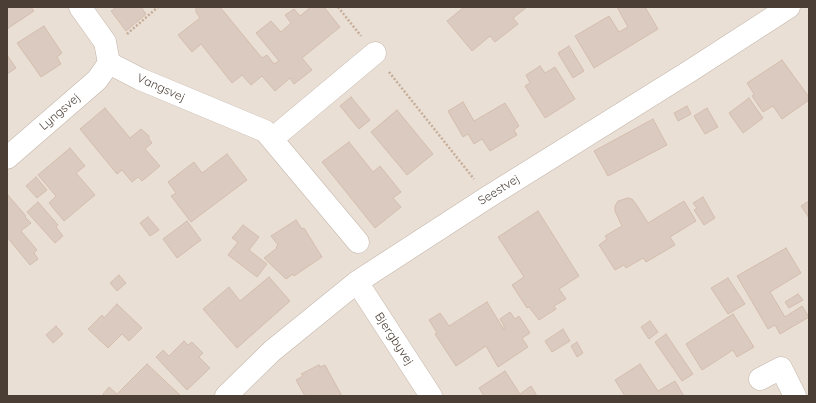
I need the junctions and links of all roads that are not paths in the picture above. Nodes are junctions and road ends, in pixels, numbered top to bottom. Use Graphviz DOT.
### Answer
graph roads {
  1 [pos="80,7"];
  2 [pos="789,7"];
  3 [pos="375,53"];
  4 [pos="108,57"];
  5 [pos="272,139"];
  6 [pos="7,158"];
  7 [pos="358,242"];
  8 [pos="357,282"];
  9 [pos="760,379"];
  10 [pos="226,396"];
  11 [pos="431,396"];
  12 [pos="795,396"];
  1 -- 4 [label="street"];
  2 -- 8 [label="street, Seestvej"];
  3 -- 5 [label="street"];
  4 -- 5 [label="street, Vangsvej"];
  4 -- 6 [label="street, Lyngsvej"];
  5 -- 7 [label="street, Vangsvej"];
  8 -- 10 [label="street, Seestvej"];
  8 -- 11 [label="street, Bjergbyvej"];
  9 -- 12 [label="street"];
}
